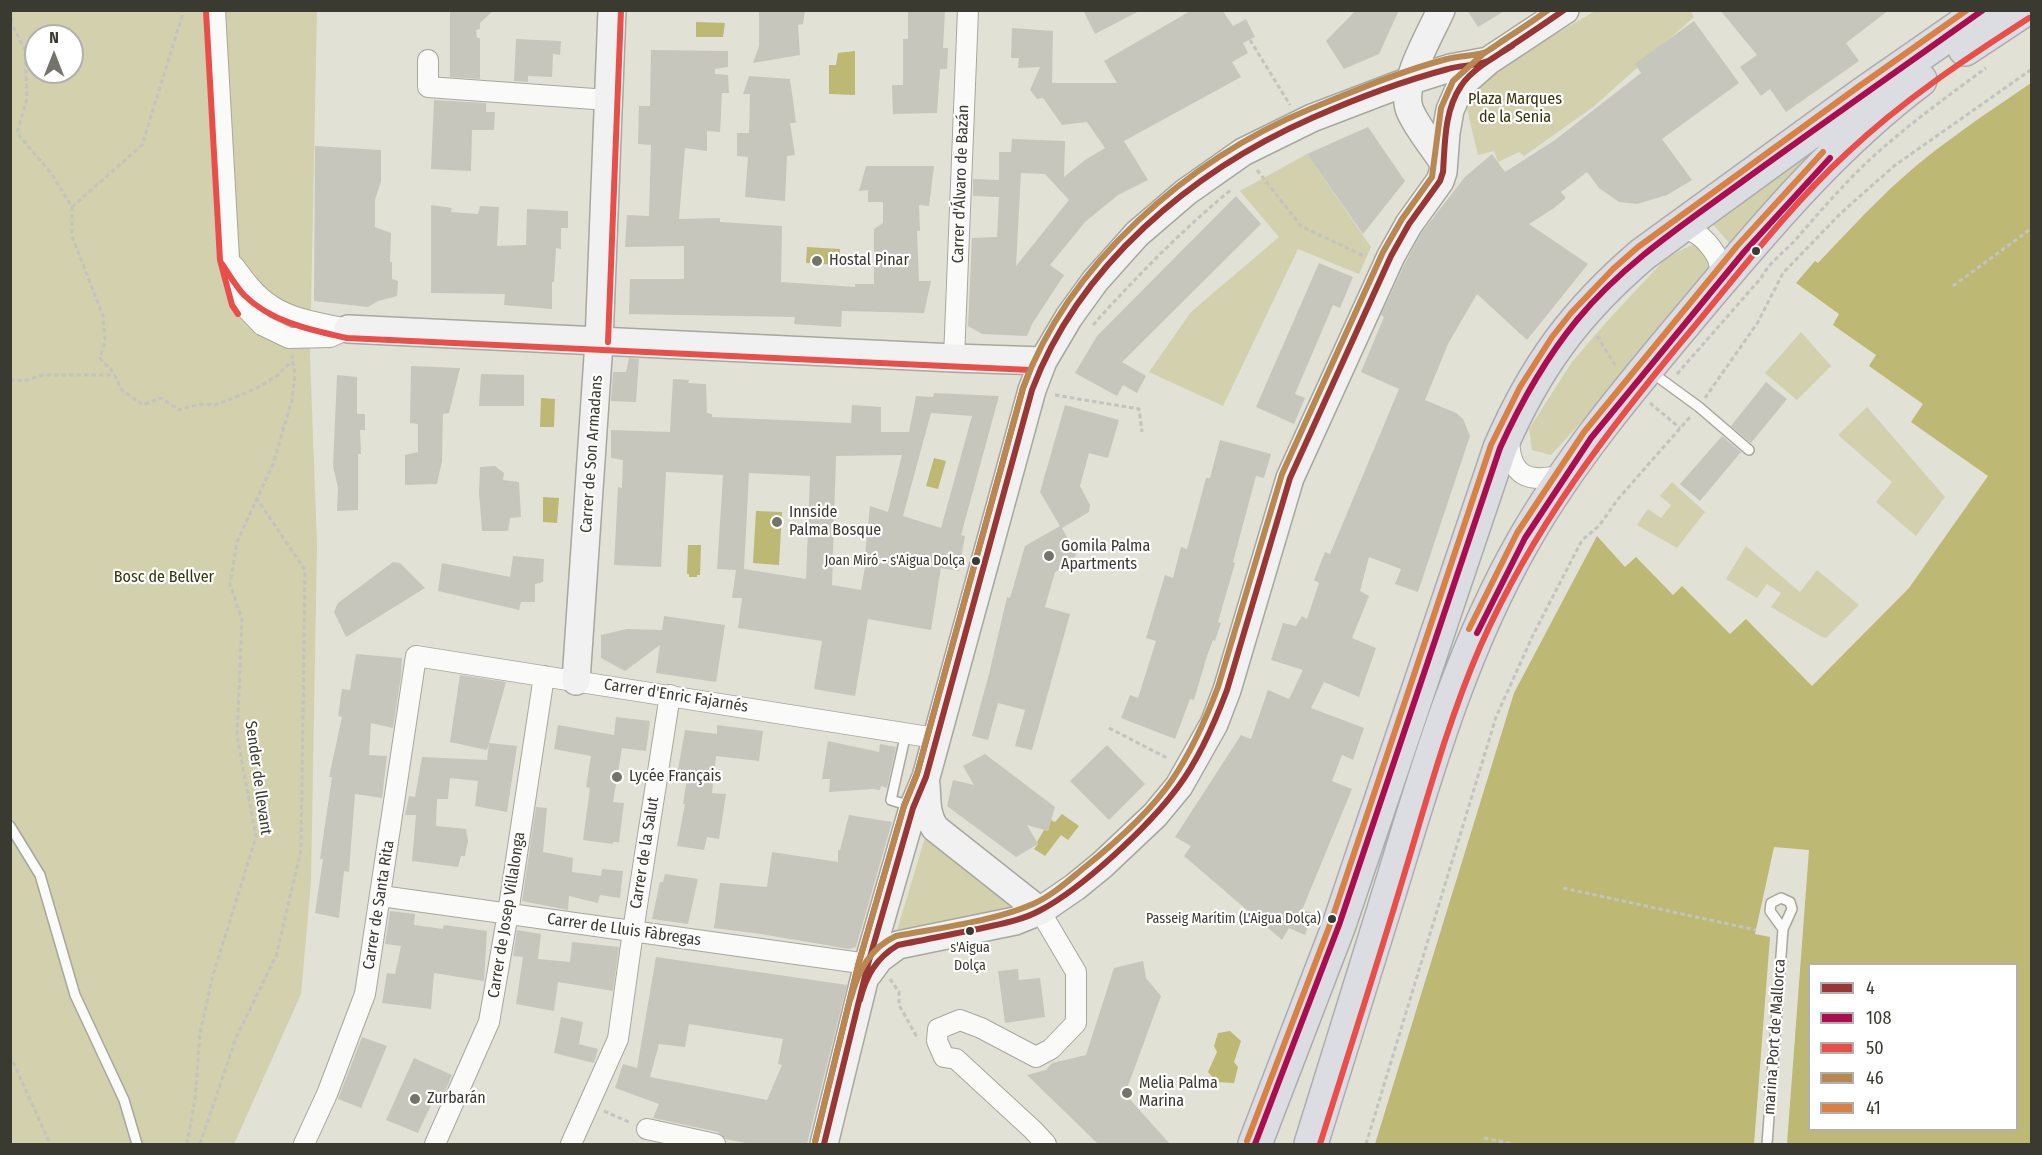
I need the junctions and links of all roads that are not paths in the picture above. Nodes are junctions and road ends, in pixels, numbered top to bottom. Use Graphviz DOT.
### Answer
graph roads {
  1 [pos="215,10"];
  2 [pos="612,10"];
  3 [pos="968,10"];
  4 [pos="1441,10"];
  5 [pos="1566,10"];
  6 [pos="1984,10"];
  7 [pos="2025,10"];
  8 [pos="428,60"];
  9 [pos="1488,61"];
  10 [pos="1409,81"];
  11 [pos="608,100"];
  12 [pos="1443,162"];
  13 [pos="1677,228"];
  14 [pos="1722,279"];
  15 [pos="348,329"];
  16 [pos="599,342"];
  17 [pos="954,358"];
  18 [pos="1043,361"];
  19 [pos="1658,376"];
  20 [pos="1509,428"];
  21 [pos="1749,450"];
  22 [pos="1566,474"];
  23 [pos="416,656"];
  24 [pos="544,676"];
  25 [pos="576,681"];
  26 [pos="670,695"];
  27 [pos="906,733"];
  28 [pos="935,738"];
  29 [pos="926,777"];
  30 [pos="914,808"];
  31 [pos="10,826"];
  32 [pos="381,896"];
  33 [pos="1040,910"];
  34 [pos="508,914"];
  35 [pos="1783,929"];
  36 [pos="633,931"];
  37 [pos="866,972"];
  38 [pos="647,1129"];
  39 [pos="137,1144"];
  40 [pos="304,1144"];
  41 [pos="435,1144"];
  42 [pos="571,1144"];
  43 [pos="715,1144"];
  44 [pos="824,1144"];
  45 [pos="1046,1144"];
  46 [pos="1256,1144"];
  47 [pos="1311,1144"];
  48 [pos="1767,1144"];
  1 -- 15 [label="street"];
  2 -- 11 [label="street, Carrer de Son Armadans"];
  3 -- 17 [label="street, Carrer d'Álvaro de Bazán"];
  4 -- 10 [label="street"];
  5 -- 9 [label="street"];
  6 -- 13 [label="highway"];
  7 -- 14 [label="highway"];
  8 -- 11 [label="street"];
  9 -- 10 [label="street"];
  9 -- 12 [label="street"];
  10 -- 12 [label="street"];
  10 -- 18 [label="street"];
  11 -- 16 [label="street, Carrer de Son Armadans"];
  12 -- 33 [label="street"];
  13 -- 14 [label="street"];
  13 -- 20 [label="highway"];
  14 -- 19 [label="highway"];
  15 -- 16 [label="street"];
  16 -- 17 [label="street"];
  16 -- 25 [label="street, Carrer de Son Armadans"];
  17 -- 18 [label="street"];
  18 -- 28 [label="street"];
  19 -- 21 [label="lane"];
  19 -- 22 [label="highway"];
  20 -- 22 [label="street"];
  20 -- 46 [label="highway"];
  22 -- 47 [label="highway"];
  23 -- 24 [label="street, Carrer d'Enric Fajarnés"];
  23 -- 32 [label="street, Carrer de Santa Rita"];
  24 -- 25 [label="street, Carrer d'Enric Fajarnés"];
  24 -- 34 [label="street, Carrer de Josep Villalonga"];
  25 -- 26 [label="street, Carrer d'Enric Fajarnés"];
  26 -- 27 [label="street, Carrer d'Enric Fajarnés"];
  26 -- 36 [label="street, Carrer de la Salut"];
  27 -- 28 [label="street, Carrer d'Enric Fajarnés"];
  27 -- 30 [label="lane"];
  28 -- 29 [label="street"];
  29 -- 30 [label="street"];
  29 -- 33 [label="street"];
  30 -- 37 [label="street"];
  31 -- 39 [label="lane"];
  32 -- 34 [label="street, Carrer de Lluis Fàbregas"];
  32 -- 40 [label="street, Carrer de Santa Rita"];
  33 -- 37 [label="street"];
  33 -- 45 [label="street"];
  34 -- 36 [label="street, Carrer de Lluis Fàbregas"];
  34 -- 41 [label="street, Carrer de Josep Villalonga"];
  35 -- 48 [label="lane, marina Port de Mallorca"];
  36 -- 37 [label="street, Carrer de Lluis Fàbregas"];
  36 -- 42 [label="street, Carrer de la Salut"];
  37 -- 44 [label="street"];
  38 -- 43 [label="street"];
}
